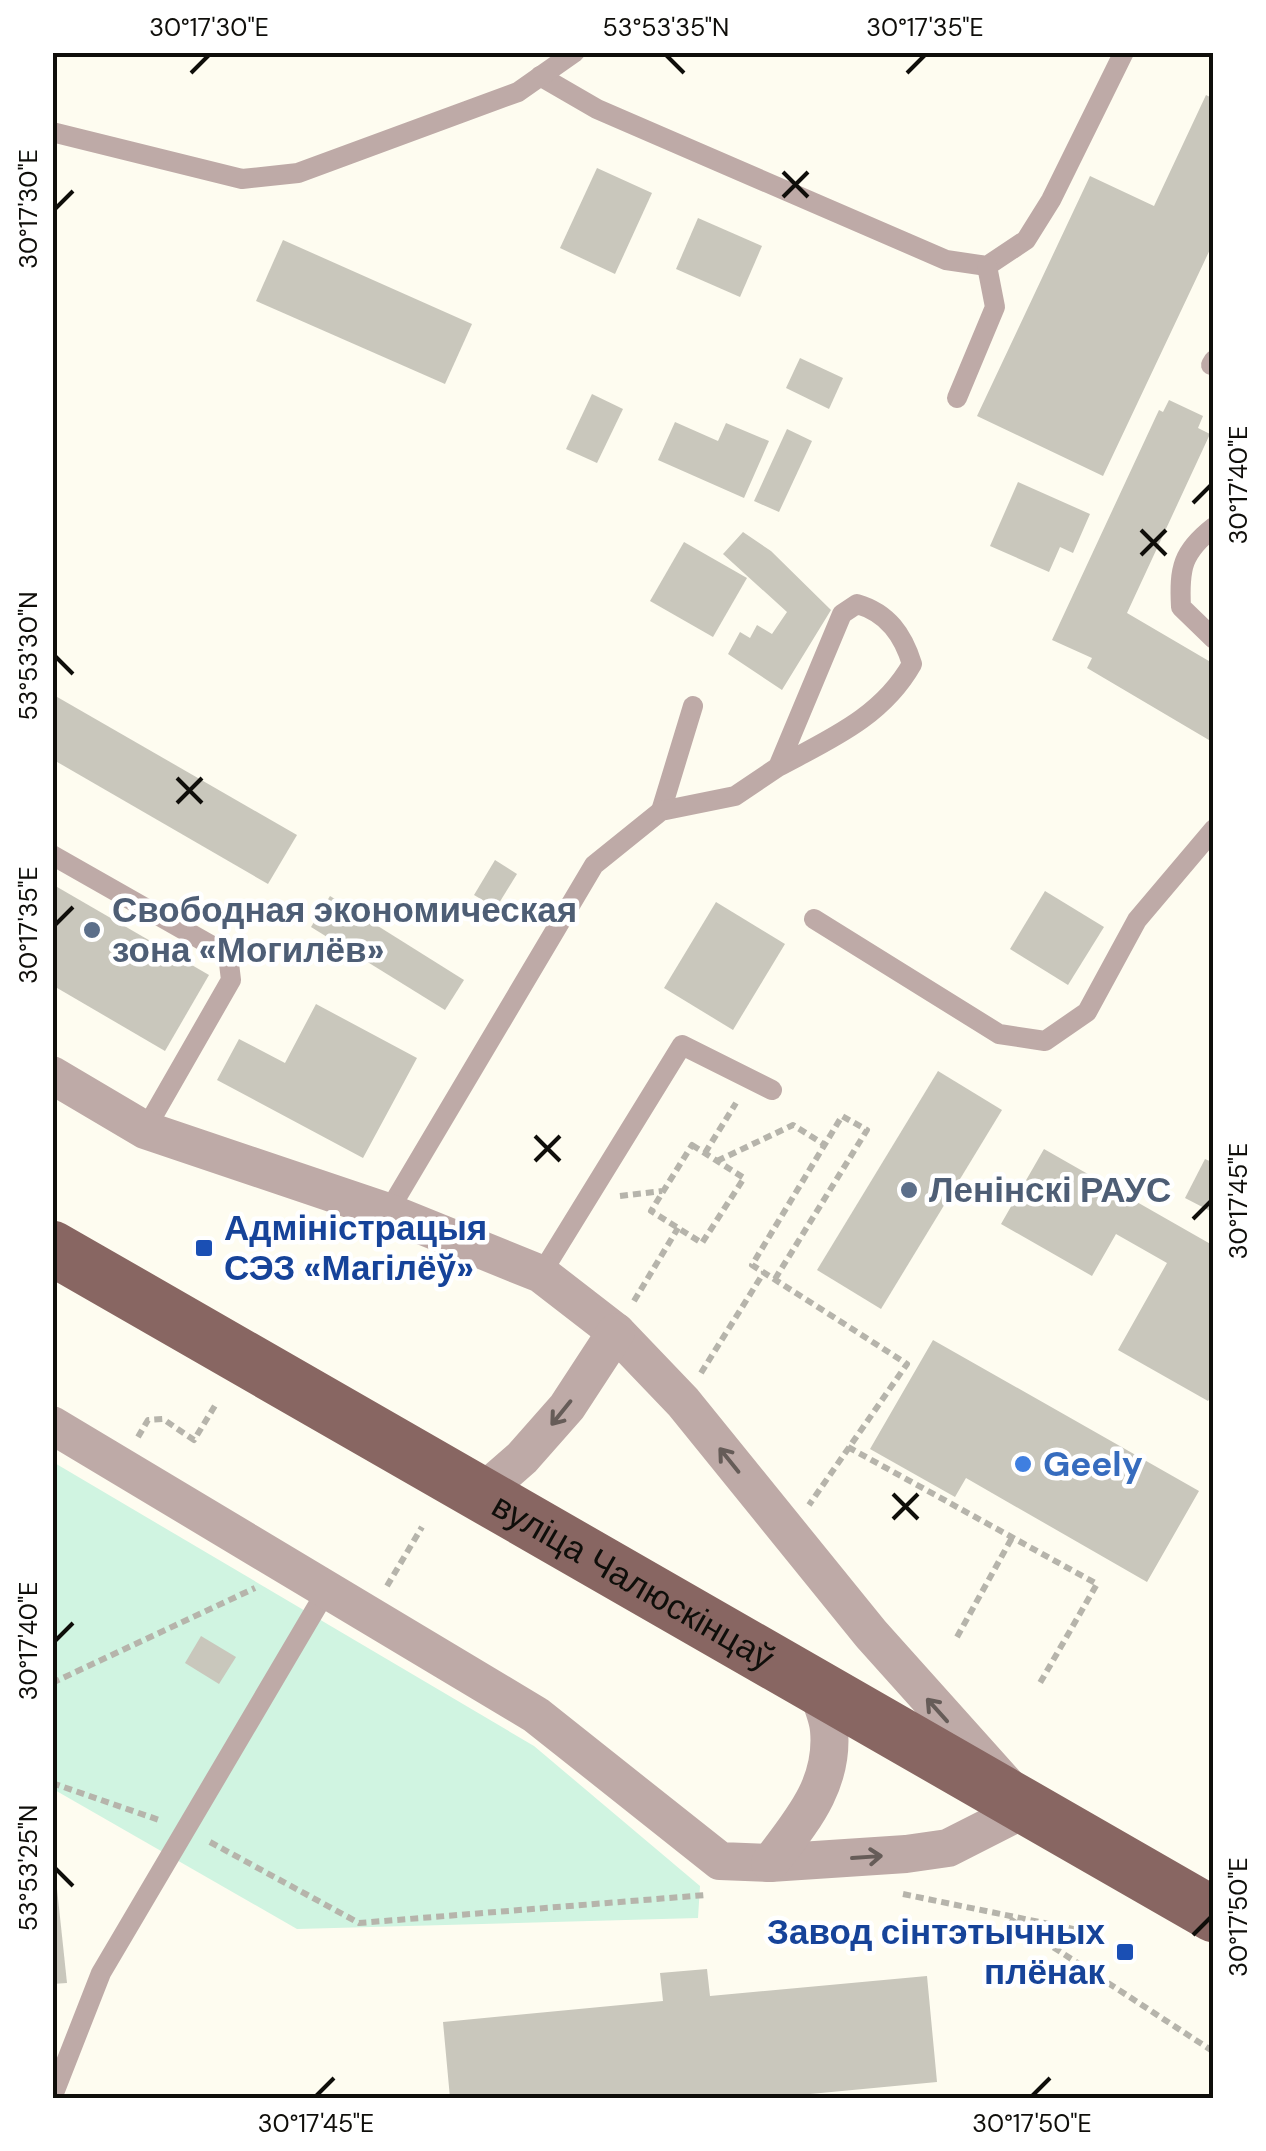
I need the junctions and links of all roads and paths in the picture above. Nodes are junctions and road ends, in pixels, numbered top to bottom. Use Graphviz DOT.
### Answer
graph roads {
  1 [pos="575,52"];
  2 [pos="1124,52"];
  3 [pos="540,76"];
  4 [pos="52,132"];
  5 [pos="987,266"];
  6 [pos="957,398"];
  7 [pos="1214,526"];
  8 [pos="1214,639"];
  9 [pos="693,706"];
  10 [pos="778,767"];
  11 [pos="661,811"];
  12 [pos="1214,829"];
  13 [pos="52,855"];
  14 [pos="814,920"];
  15 [pos="52,1075"];
  16 [pos="750,1079"];
  17 [pos="772,1090"];
  18 [pos="145,1130"];
  19 [pos="825,1145"];
  20 [pos="705,1153"];
  21 [pos="717,1161"];
  22 [pos="388,1212"];
  23 [pos="678,1228"];
  24 [pos="52,1248"];
  25 [pos="764,1272"];
  26 [pos="542,1274"];
  27 [pos="776,1279"];
  28 [pos="616,1332"];
  29 [pos="683,1402"];
  30 [pos="216,1404"];
  31 [pos="163,1419"];
  32 [pos="52,1426"];
  33 [pos="848,1447"];
  34 [pos="483,1492"];
  35 [pos="422,1526"];
  36 [pos="789,1535"];
  37 [pos="1013,1536"];
  38 [pos="312,1578"];
  39 [pos="383,1592"];
  40 [pos="957,1636"];
  41 [pos="52,1682"];
  42 [pos="1040,1683"];
  43 [pos="815,1685"];
  44 [pos="52,1783"];
  45 [pos="1026,1808"];
  46 [pos="186,1829"];
  47 [pos="770,1864"];
  48 [pos="714,1894"];
  49 [pos="897,1894"];
  50 [pos="1003,1914"];
  51 [pos="1214,1915"];
  52 [pos="1092,1933"];
  53 [pos="1214,2052"];
  54 [pos="52,2098"];
  1 -- 3 [label="lane"];
  2 -- 5 [label="lane"];
  3 -- 4 [label="lane"];
  3 -- 5 [label="lane"];
  5 -- 6 [label="lane"];
  7 -- 8 [label="lane"];
  9 -- 11 [label="lane"];
  10 -- 10 [label="lane"];
  10 -- 11 [label="lane"];
  11 -- 22 [label="lane"];
  12 -- 14 [label="lane"];
  13 -- 18 [label="lane"];
  15 -- 18 [label="street"];
  16 -- 17 [label="lane"];
  16 -- 20 [label="path"];
  16 -- 26 [label="lane"];
  18 -- 22 [label="street"];
  19 -- 21 [label="path"];
  19 -- 25 [label="path"];
  19 -- 27 [label="path"];
  20 -- 21 [label="path"];
  20 -- 23 [label="path"];
  21 -- 23 [label="path"];
  22 -- 26 [label="street"];
  23 -- 28 [label="path"];
  24 -- 34 [label="main road, вуліца Чалюскінцаў"];
  25 -- 27 [label="path"];
  25 -- 29 [label="path"];
  26 -- 28 [label="street"];
  27 -- 33 [label="path"];
  28 -- 29 [label="street"];
  28 -- 34 [label="street, one-way"];
  36 -- 29 [label="street, one-way"];
  30 -- 31 [label="path"];
  32 -- 38 [label="street"];
  33 -- 36 [label="path"];
  33 -- 37 [label="path"];
  34 -- 43 [label="main road, вуліца Чалюскінцаў"];
  35 -- 39 [label="path"];
  45 -- 36 [label="street, one-way"];
  37 -- 40 [label="path"];
  37 -- 42 [label="path"];
  38 -- 41 [label="path"];
  38 -- 46 [label="lane"];
  38 -- 47 [label="street"];
  43 -- 45 [label="main road, вуліца Чалюскінцаў"];
  43 -- 47 [label="street"];
  44 -- 46 [label="path"];
  47 -- 45 [label="street, one-way"];
  45 -- 51 [label="main road, вуліца Чалюскінцаў"];
  46 -- 48 [label="path"];
  46 -- 54 [label="lane"];
  49 -- 50 [label="path"];
  50 -- 52 [label="path"];
  50 -- 53 [label="path"];
}
